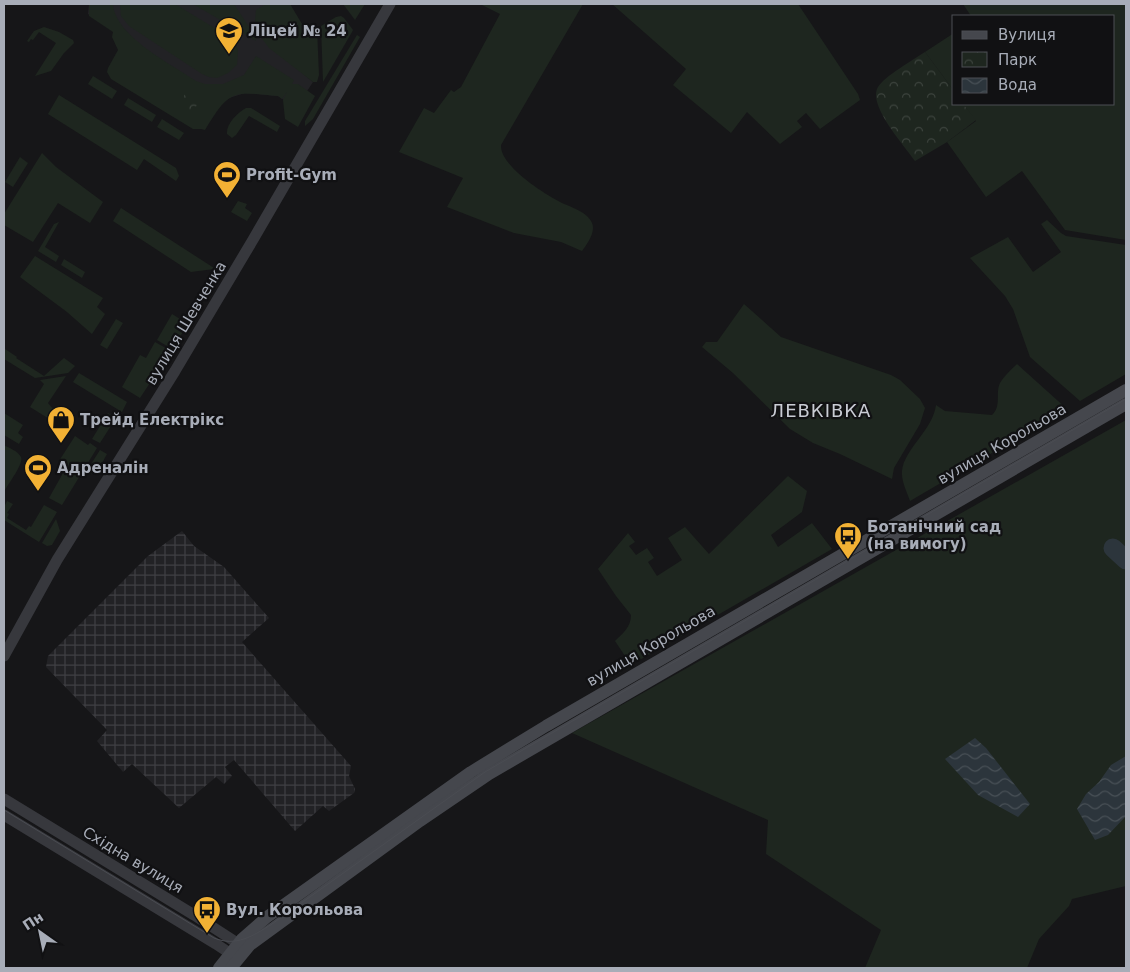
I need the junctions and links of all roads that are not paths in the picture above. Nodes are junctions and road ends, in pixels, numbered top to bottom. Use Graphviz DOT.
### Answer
graph roads {
  1 [pos="390,4"];
  2 [pos="1126,390"];
  3 [pos="1126,404"];
  4 [pos="4,656"];
  5 [pos="4,799"];
  6 [pos="4,815"];
  7 [pos="236,954"];
  8 [pos="219,968"];
  1 -- 4 [label="street, вулиця Шевченка"];
  2 -- 7 [label="main road, вулиця Корольова"];
  3 -- 7 [label="main road, вулиця Корольова"];
  5 -- 7 [label="street, Східна вулиця"];
  6 -- 7 [label="street, Східна вулиця"];
  7 -- 8 [label="main road, вулиця Корольова"];
}
